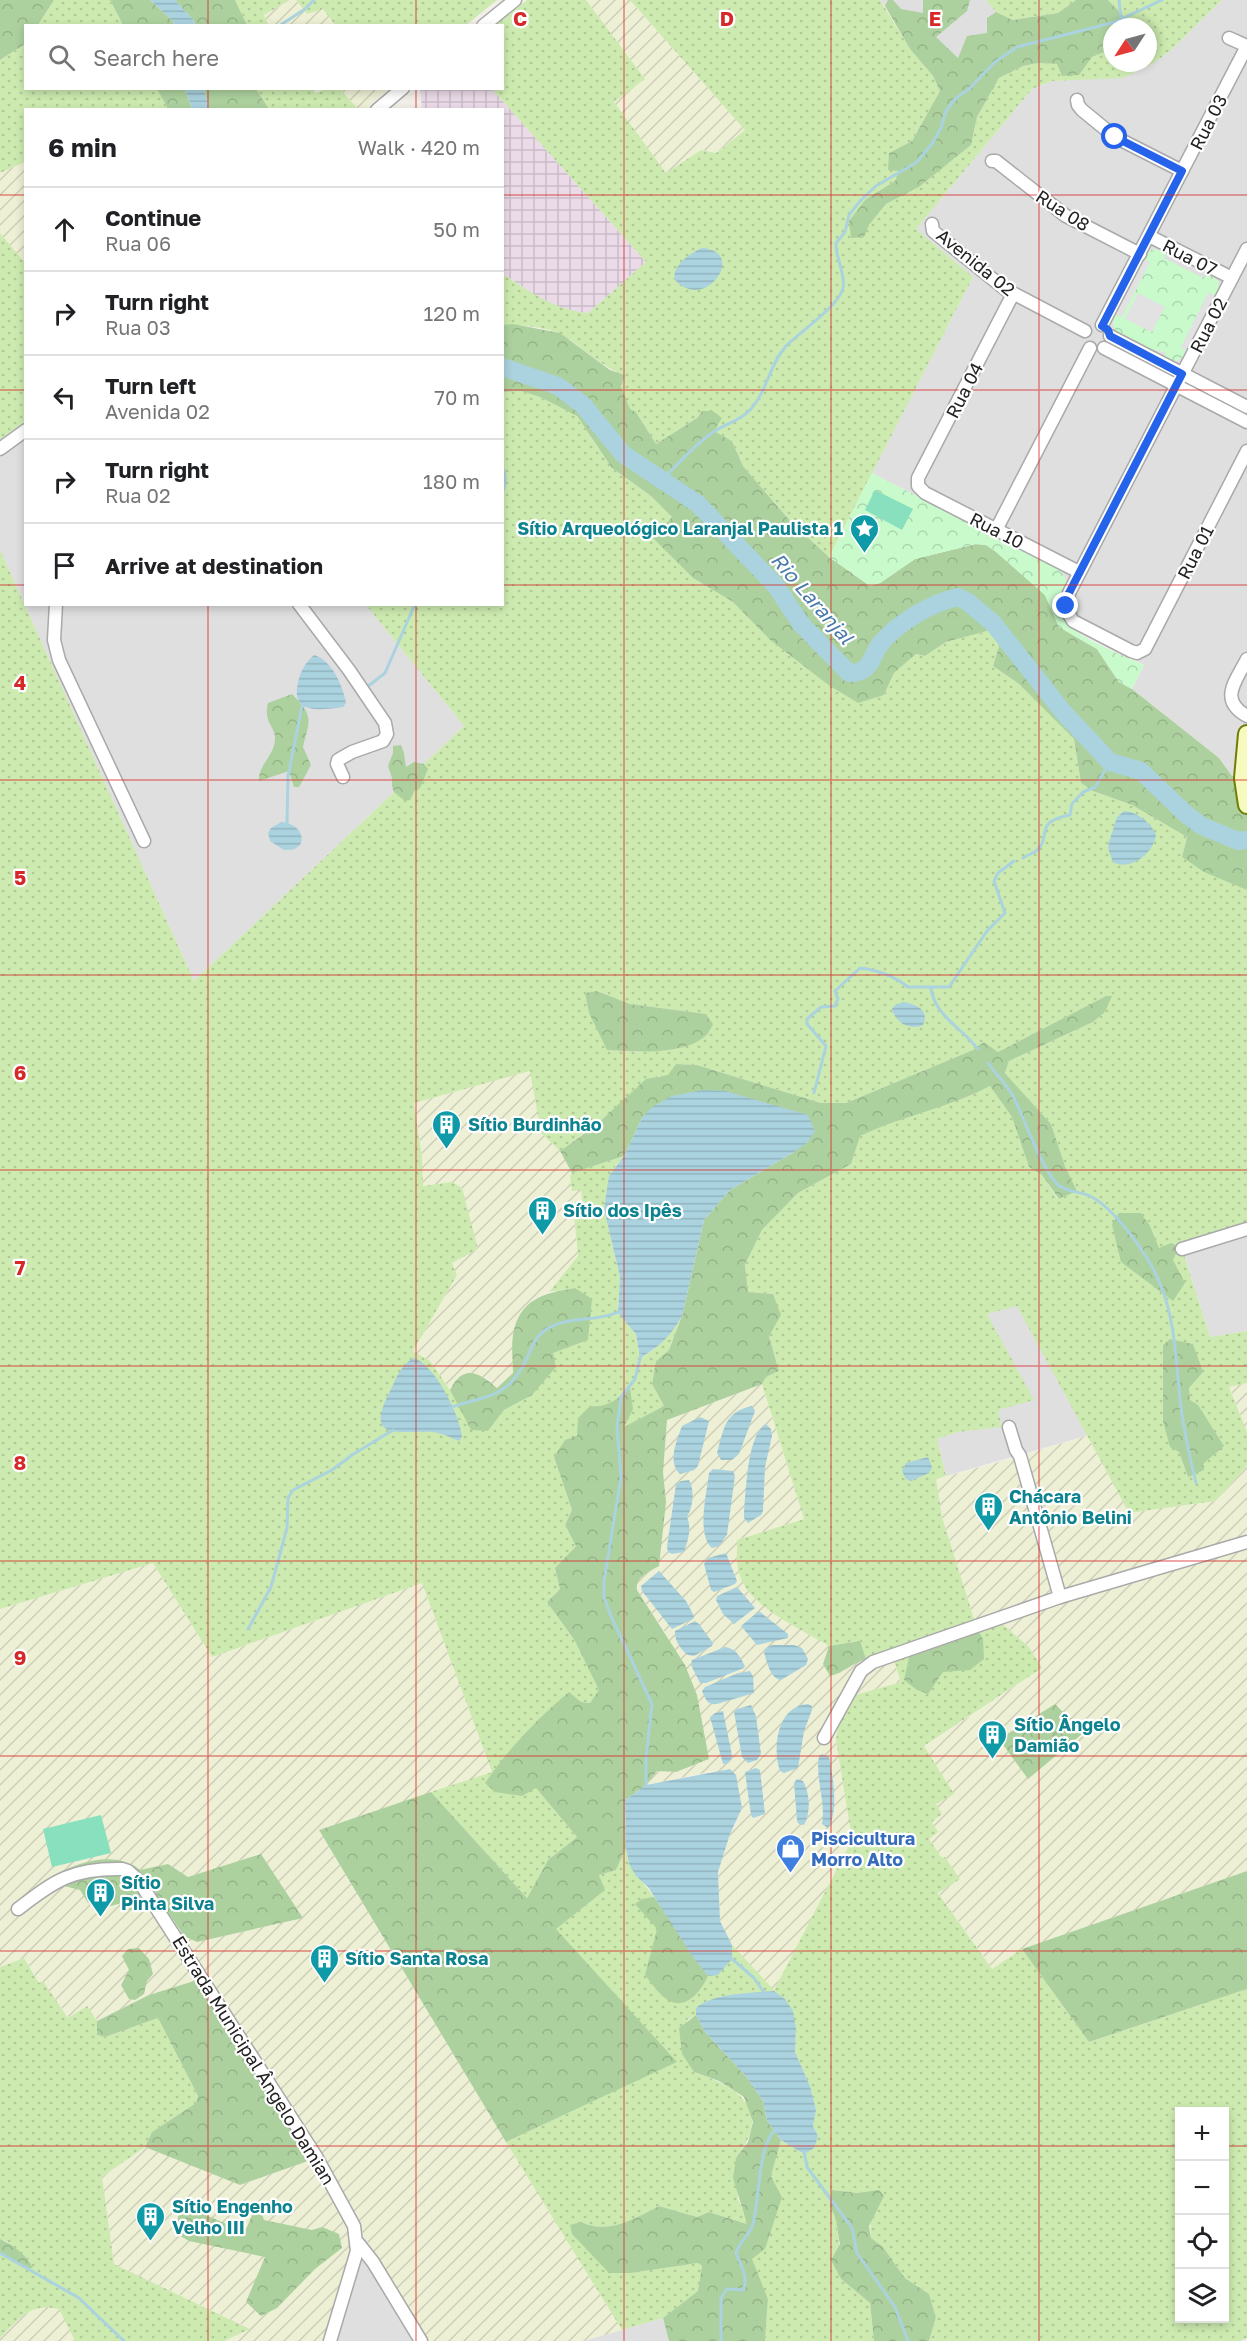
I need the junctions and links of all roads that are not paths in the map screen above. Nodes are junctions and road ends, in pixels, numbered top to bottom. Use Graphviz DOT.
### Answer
graph roads {
  1 [pos="515,0"];
  2 [pos="485,24"];
  3 [pos="1229,38"];
  4 [pos="1247,46"];
  5 [pos="402,90"];
  6 [pos="1077,100"];
  7 [pos="379,108"];
  8 [pos="992,160"];
  9 [pos="1182,171"];
  10 [pos="932,224"];
  11 [pos="1149,236"];
  12 [pos="1247,249"];
  13 [pos="1140,254"];
  14 [pos="1232,278"];
  15 [pos="1013,294"];
  16 [pos="1102,326"];
  17 [pos="1085,331"];
  18 [pos="1110,336"];
  19 [pos="1090,348"];
  20 [pos="1104,348"];
  21 [pos="1182,374"];
  22 [pos="1176,386"];
  23 [pos="1247,407"];
  24 [pos="1247,422"];
  25 [pos="24,431"];
  26 [pos="0,449"];
  27 [pos="1247,451"];
  28 [pos="918,486"];
  29 [pos="996,530"];
  30 [pos="1079,572"];
  31 [pos="56,606"];
  32 [pos="301,606"];
  33 [pos="1141,652"];
  34 [pos="1247,659"];
  35 [pos="1247,716"];
  36 [pos="1247,734"];
  37 [pos="343,777"];
  38 [pos="1247,805"];
  39 [pos="144,841"];
  40 [pos="1247,1229"];
  41 [pos="1182,1249"];
  42 [pos="1009,1427"];
  43 [pos="1247,1542"];
  44 [pos="1060,1597"];
  45 [pos="824,1738"];
  46 [pos="18,1909"];
  47 [pos="358,2243"];
  48 [pos="332,2340"];
  49 [pos="421,2341"];
  1 -- 2 [label="street"];
  3 -- 4 [label="street"];
  4 -- 9 [label="street, Rua 03"];
  5 -- 7 [label="street"];
  6 -- 9 [label="street"];
  8 -- 13 [label="street, Rua 08"];
  9 -- 11 [label="street, Rua 03"];
  10 -- 15 [label="street, Avenida 02"];
  11 -- 13 [label="street, Rua 03"];
  11 -- 14 [label="street, Rua 07"];
  12 -- 14 [label="street, Rua 02"];
  13 -- 16 [label="street, Rua 03"];
  14 -- 21 [label="street, Rua 02"];
  15 -- 17 [label="street, Avenida 02"];
  15 -- 28 [label="street, Rua 04"];
  16 -- 17 [label="street"];
  16 -- 18 [label="street"];
  17 -- 19 [label="street"];
  18 -- 20 [label="street"];
  18 -- 21 [label="street"];
  19 -- 20 [label="street"];
  19 -- 29 [label="street"];
  20 -- 22 [label="street"];
  21 -- 22 [label="street, Rua 02"];
  21 -- 23 [label="street"];
  22 -- 24 [label="street"];
  22 -- 30 [label="street, Rua 02"];
  25 -- 26 [label="street"];
  27 -- 33 [label="street, Rua 01"];
  28 -- 29 [label="street, Rua 10"];
  29 -- 30 [label="street, Rua 10"];
  30 -- 33 [label="street, Rua 02"];
  31 -- 39 [label="street"];
  32 -- 37 [label="street"];
  34 -- 35 [label="street"];
  36 -- 38 [label="main road"];
  40 -- 41 [label="street"];
  42 -- 44 [label="street"];
  43 -- 44 [label="street"];
  44 -- 45 [label="street"];
  46 -- 47 [label="street, Estrada Municipal Ângelo Damian"];
  47 -- 48 [label="street"];
  47 -- 49 [label="street"];
}
